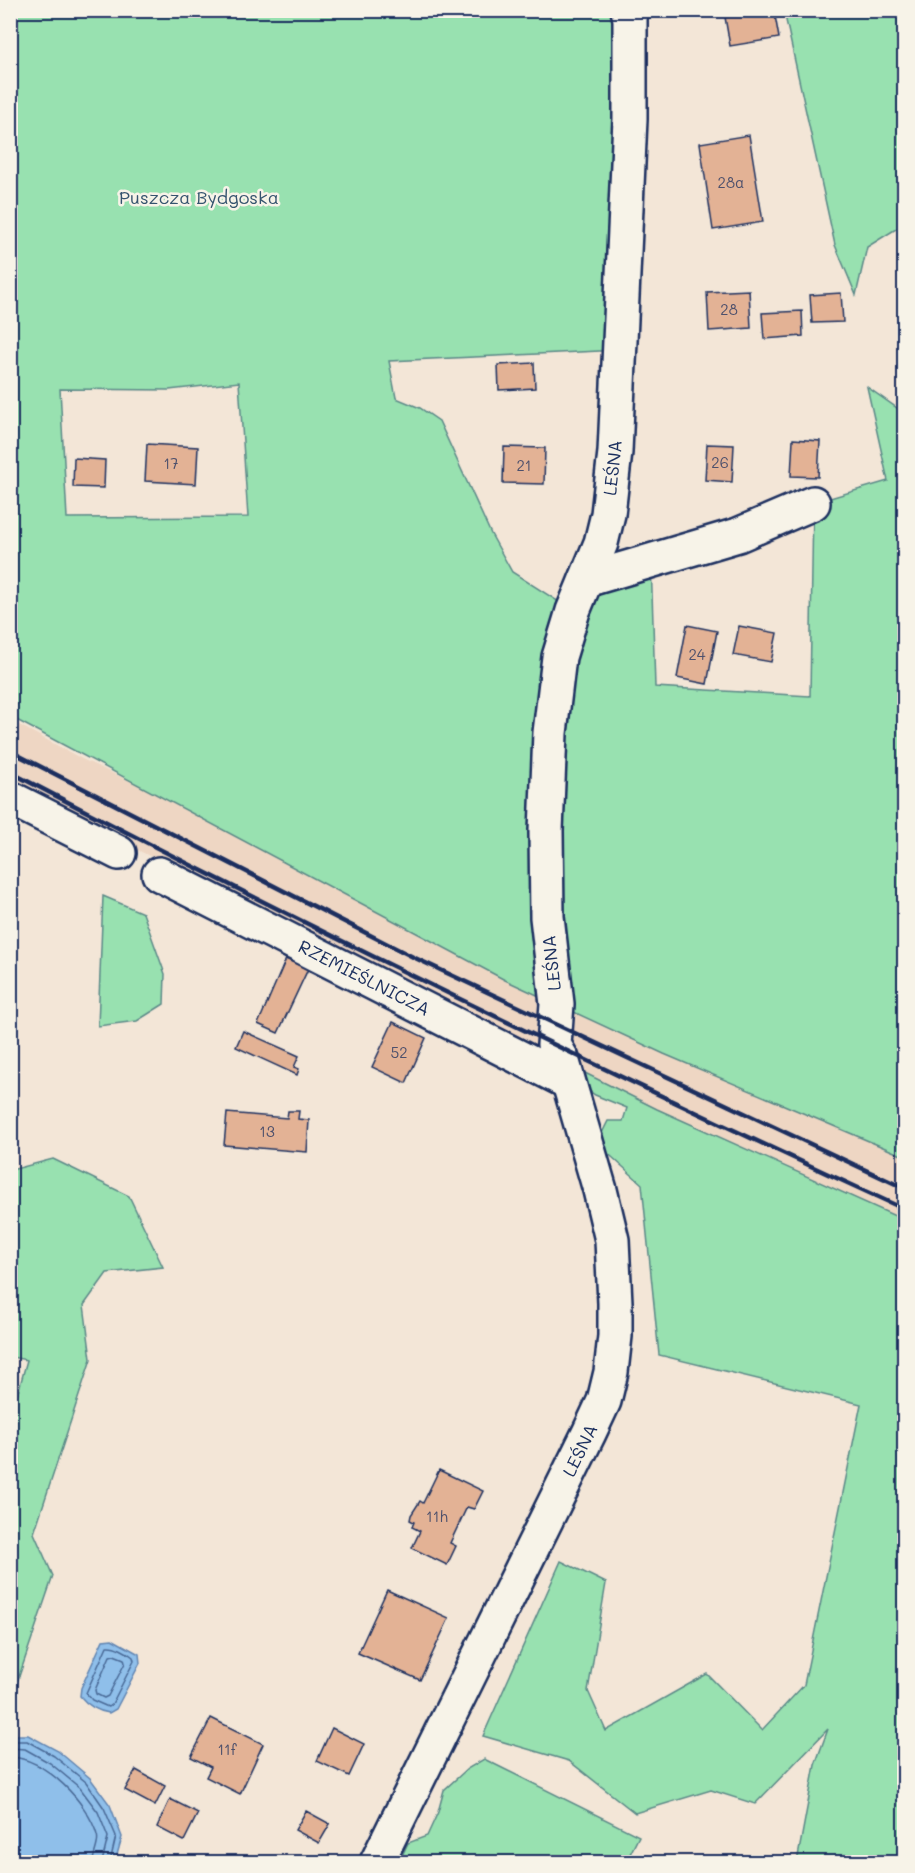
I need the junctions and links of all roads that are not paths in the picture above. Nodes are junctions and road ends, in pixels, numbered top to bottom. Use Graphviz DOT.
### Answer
graph roads {
  1 [pos="628,10"];
  2 [pos="813,503"];
  3 [pos="586,580"];
  4 [pos="10,798"];
  5 [pos="119,854"];
  6 [pos="159,874"];
  7 [pos="568,1083"];
  8 [pos="377,1863"];
  1 -- 3 [label="street, LEŚNA"];
  2 -- 3 [label="street"];
  3 -- 7 [label="street, LEŚNA"];
  4 -- 5 [label="street"];
  6 -- 7 [label="street, RZEMIEŚLNICZA"];
  7 -- 8 [label="street, LEŚNA"];
}
